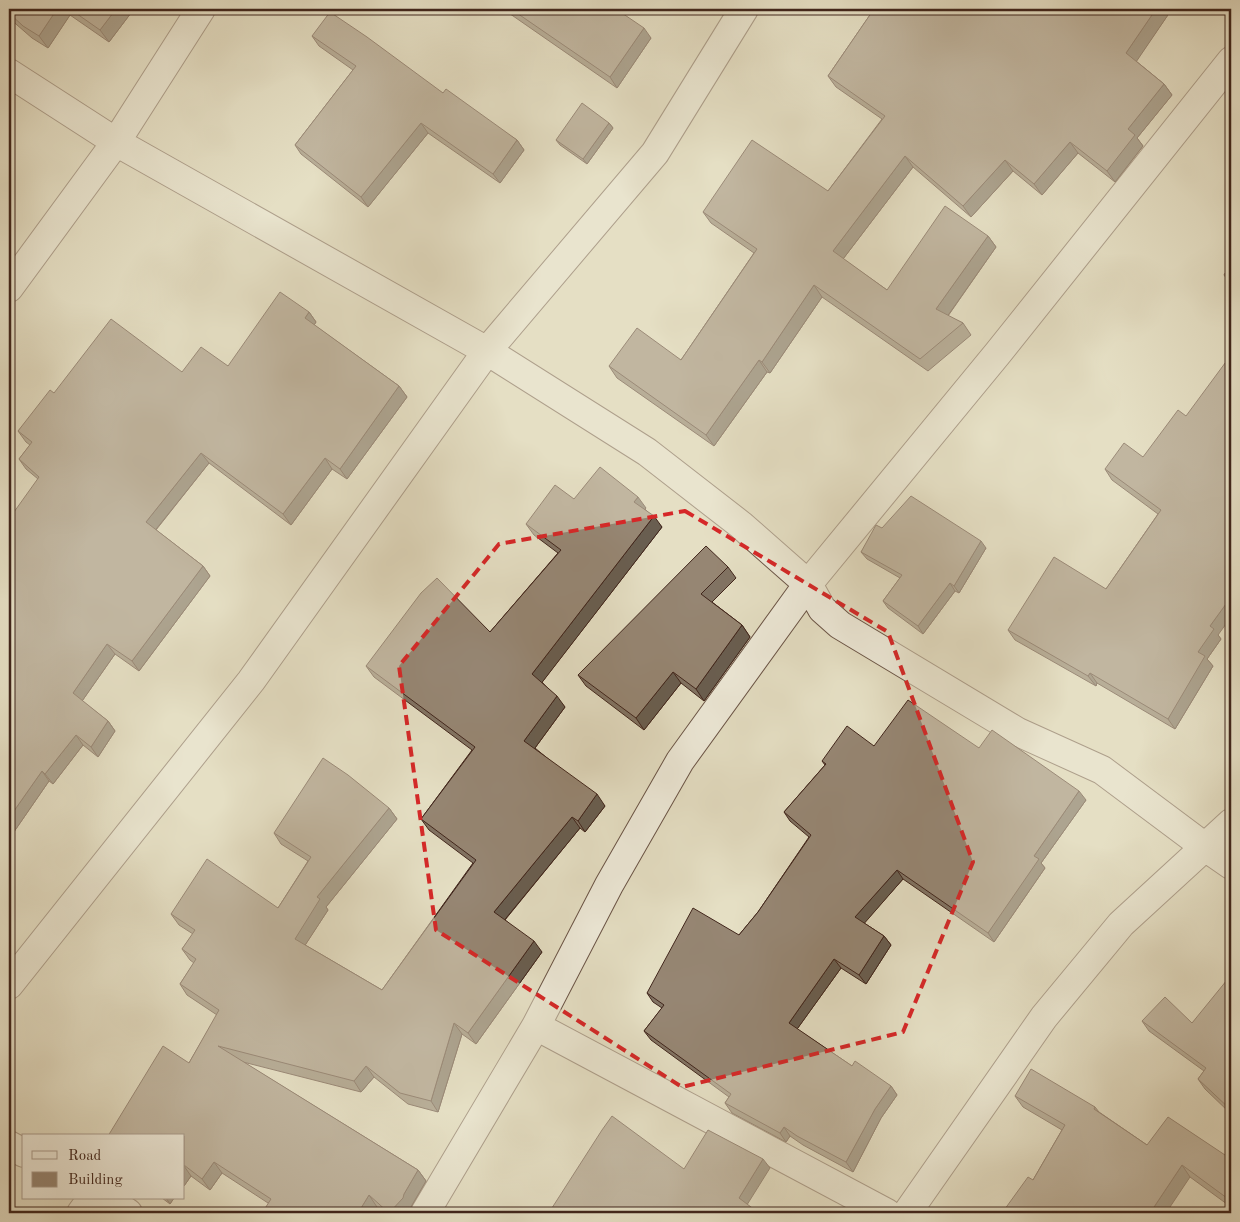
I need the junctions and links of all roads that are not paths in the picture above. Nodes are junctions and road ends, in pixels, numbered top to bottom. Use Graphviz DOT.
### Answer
graph roads {
  1 [pos="200,9"];
  2 [pos="744,9"];
  3 [pos="1231,61"];
  4 [pos="9,73"];
  5 [pos="116,142"];
  6 [pos="9,288"];
  7 [pos="487,351"];
  8 [pos="808,584"];
  9 [pos="1231,823"];
  10 [pos="1205,848"];
  11 [pos="1231,865"];
  12 [pos="9,985"];
  13 [pos="536,1026"];
  14 [pos="9,1145"];
  15 [pos="22,1152"];
  16 [pos="91,1200"];
  17 [pos="109,1200"];
  18 [pos="81,1213"];
  19 [pos="128,1213"];
  20 [pos="425,1213"];
  21 [pos="888,1213"];
  22 [pos="907,1213"];
  1 -- 5 [label="street"];
  2 -- 7 [label="street"];
  3 -- 8 [label="street"];
  4 -- 5 [label="street"];
  5 -- 6 [label="street"];
  5 -- 7 [label="street"];
  7 -- 8 [label="street"];
  7 -- 12 [label="street"];
  8 -- 10 [label="street"];
  8 -- 13 [label="street"];
  9 -- 10 [label="street"];
  10 -- 11 [label="street"];
  10 -- 22 [label="street"];
  13 -- 20 [label="street"];
  13 -- 21 [label="street"];
  14 -- 15 [label="street"];
  16 -- 18 [label="street"];
  17 -- 19 [label="street"];
}
